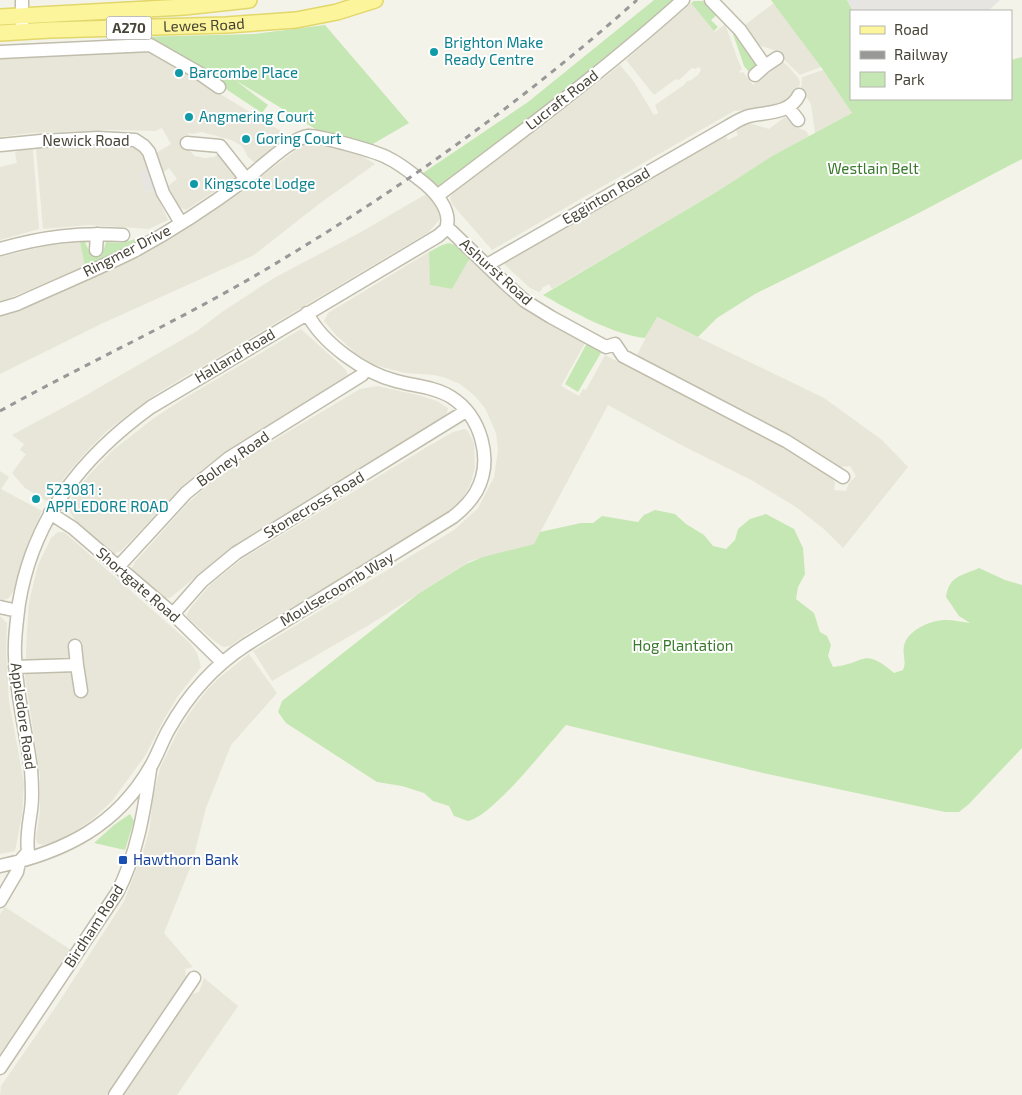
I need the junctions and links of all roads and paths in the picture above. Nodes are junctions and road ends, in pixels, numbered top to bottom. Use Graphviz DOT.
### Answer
graph roads {
  1 [pos="249,0"];
  2 [pos="375,0"];
  3 [pos="683,0"];
  4 [pos="711,0"];
  5 [pos="26,7"];
  6 [pos="0,17"];
  7 [pos="27,32"];
  8 [pos="0,34"];
  9 [pos="0,52"];
  10 [pos="777,58"];
  11 [pos="765,66"];
  12 [pos="755,75"];
  13 [pos="219,87"];
  14 [pos="799,95"];
  15 [pos="788,107"];
  16 [pos="798,120"];
  17 [pos="297,140"];
  18 [pos="187,143"];
  19 [pos="0,145"];
  20 [pos="246,179"];
  21 [pos="437,196"];
  22 [pos="181,223"];
  23 [pos="446,229"];
  24 [pos="97,234"];
  25 [pos="123,235"];
  26 [pos="0,249"];
  27 [pos="96,250"];
  28 [pos="487,265"];
  29 [pos="0,309"];
  30 [pos="307,313"];
  31 [pos="365,370"];
  32 [pos="466,411"];
  33 [pos="843,477"];
  34 [pos="50,513"];
  35 [pos="118,567"];
  36 [pos="0,607"];
  37 [pos="18,611"];
  38 [pos="173,614"];
  39 [pos="75,646"];
  40 [pos="222,662"];
  41 [pos="77,664"];
  42 [pos="16,667"];
  43 [pos="80,691"];
  44 [pos="150,767"];
  45 [pos="19,862"];
  46 [pos="0,866"];
  47 [pos="0,901"];
  48 [pos="194,978"];
  49 [pos="0,1068"];
  50 [pos="115,1095"];
  1 -- 5 [label="main road, Lewes Road / A270"];
  2 -- 7 [label="main road, Lewes Road / A270"];
  3 -- 21 [label="street, Lucraft Road"];
  4 -- 11 [label="street"];
  5 -- 6 [label="main road, Lewes Road / A270"];
  5 -- 7 [label="street"];
  7 -- 8 [label="main road, Lewes Road / A270"];
  9 -- 13 [label="street"];
  10 -- 11 [label="street"];
  11 -- 12 [label="street"];
  14 -- 15 [label="street"];
  15 -- 16 [label="street"];
  15 -- 28 [label="street, Egginton Road"];
  17 -- 20 [label="street, Ringmer Drive"];
  17 -- 21 [label="street, Ashurst Road"];
  18 -- 20 [label="street"];
  19 -- 22 [label="street, Newick Road"];
  20 -- 22 [label="street, Ringmer Drive"];
  21 -- 23 [label="street, Ashurst Road"];
  22 -- 29 [label="street, Ringmer Drive"];
  23 -- 28 [label="street, Ashurst Road"];
  23 -- 30 [label="street, Halland Road"];
  24 -- 25 [label="street"];
  24 -- 26 [label="street"];
  24 -- 27 [label="street"];
  28 -- 33 [label="street, Ashurst Road"];
  30 -- 31 [label="street, Moulsecoomb Way"];
  30 -- 34 [label="street, Halland Road"];
  31 -- 32 [label="street, Moulsecoomb Way"];
  31 -- 35 [label="street, Bolney Road"];
  32 -- 38 [label="street, Stonecross Road"];
  32 -- 40 [label="street, Moulsecoomb Way"];
  34 -- 35 [label="street, Shortgate Road"];
  34 -- 37 [label="street, Appledore Road"];
  35 -- 38 [label="street, Shortgate Road"];
  36 -- 37 [label="street"];
  37 -- 42 [label="street, Appledore Road"];
  38 -- 40 [label="street, Shortgate Road"];
  39 -- 41 [label="street"];
  40 -- 44 [label="street, Moulsecoomb Way"];
  41 -- 42 [label="street"];
  41 -- 43 [label="street"];
  42 -- 45 [label="street, Appledore Road"];
  44 -- 45 [label="street, Moulsecoomb Way"];
  44 -- 49 [label="street, Birdham Road"];
  45 -- 46 [label="street, Moulsecoomb Way"];
  45 -- 47 [label="street, Appledore Road"];
  48 -- 50 [label="street"];
}
